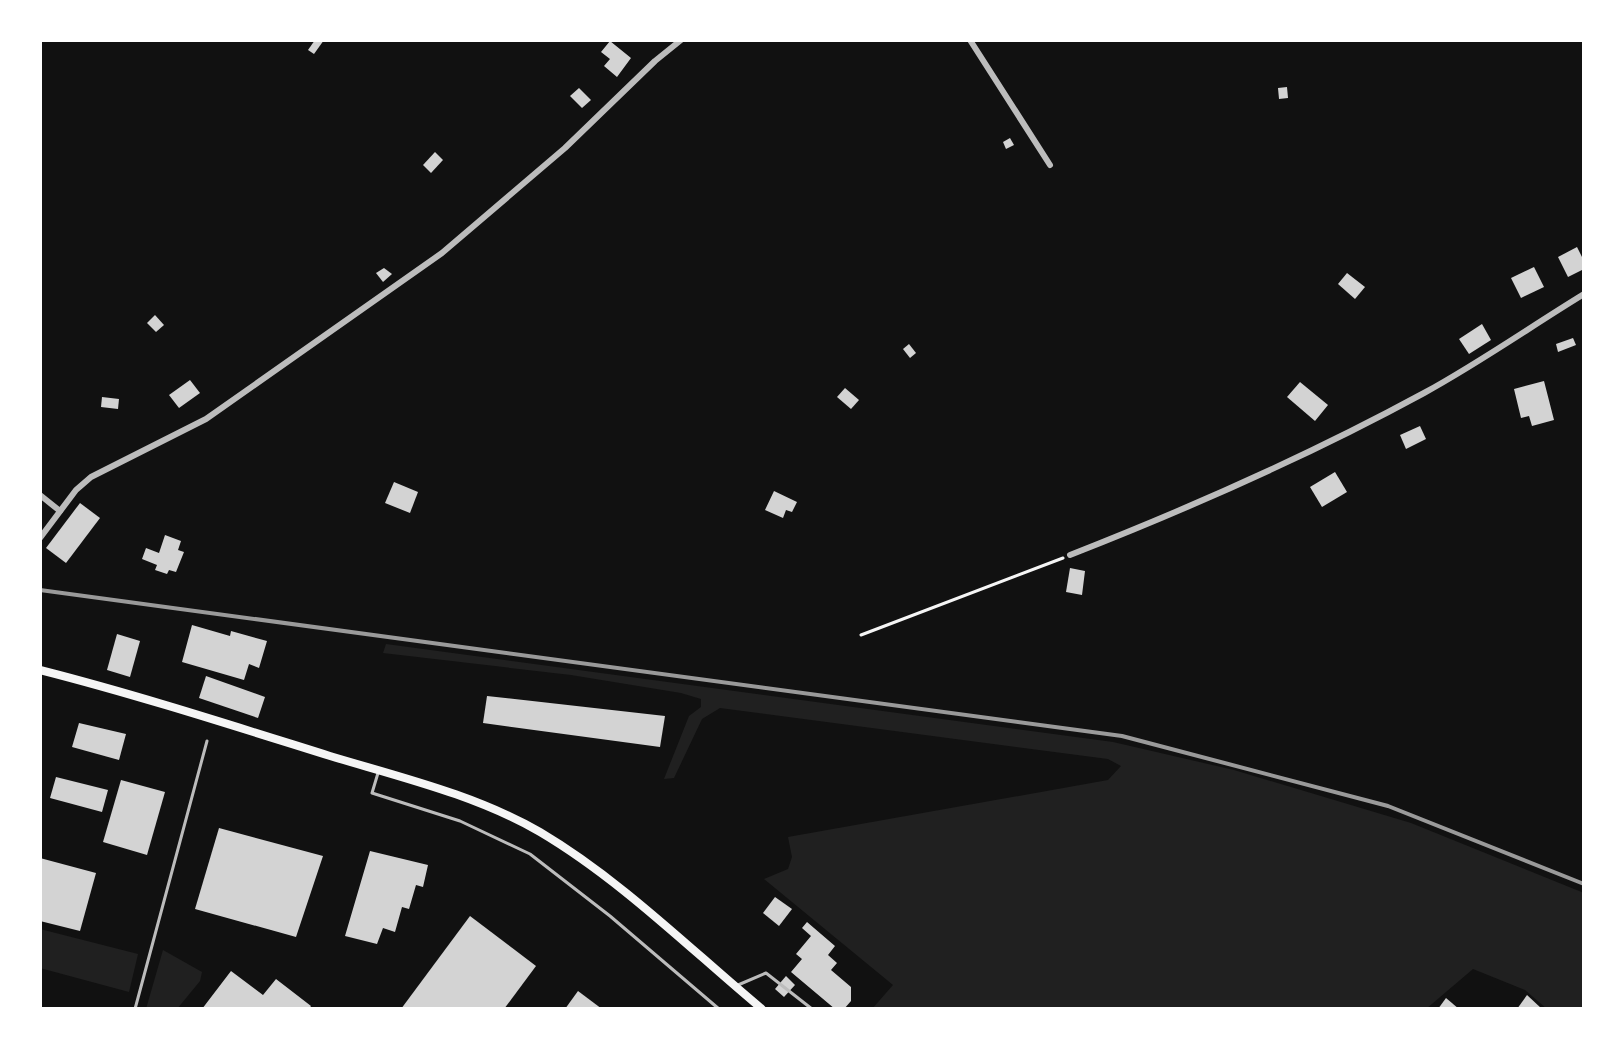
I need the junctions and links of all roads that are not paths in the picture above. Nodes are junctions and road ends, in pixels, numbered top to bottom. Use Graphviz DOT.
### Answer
graph roads {
  1 [pos="681,40"];
  2 [pos="970,40"];
  3 [pos="1050,165"];
  4 [pos="1584,294"];
  5 [pos="40,495"];
  6 [pos="60,511"];
  7 [pos="40,538"];
  8 [pos="1070,555"];
  9 [pos="40,670"];
  10 [pos="207,741"];
  11 [pos="379,771"];
  12 [pos="735,987"];
  13 [pos="135,1009"];
  14 [pos="719,1009"];
  15 [pos="762,1009"];
  16 [pos="812,1009"];
  1 -- 6 [label="street"];
  2 -- 3 [label="street"];
  4 -- 8 [label="street"];
  5 -- 6 [label="street"];
  6 -- 7 [label="street"];
  9 -- 11 [label="main road"];
  10 -- 13 [label="lane"];
  11 -- 12 [label="main road"];
  11 -- 14 [label="lane"];
  12 -- 15 [label="main road"];
  12 -- 16 [label="lane"];
}
